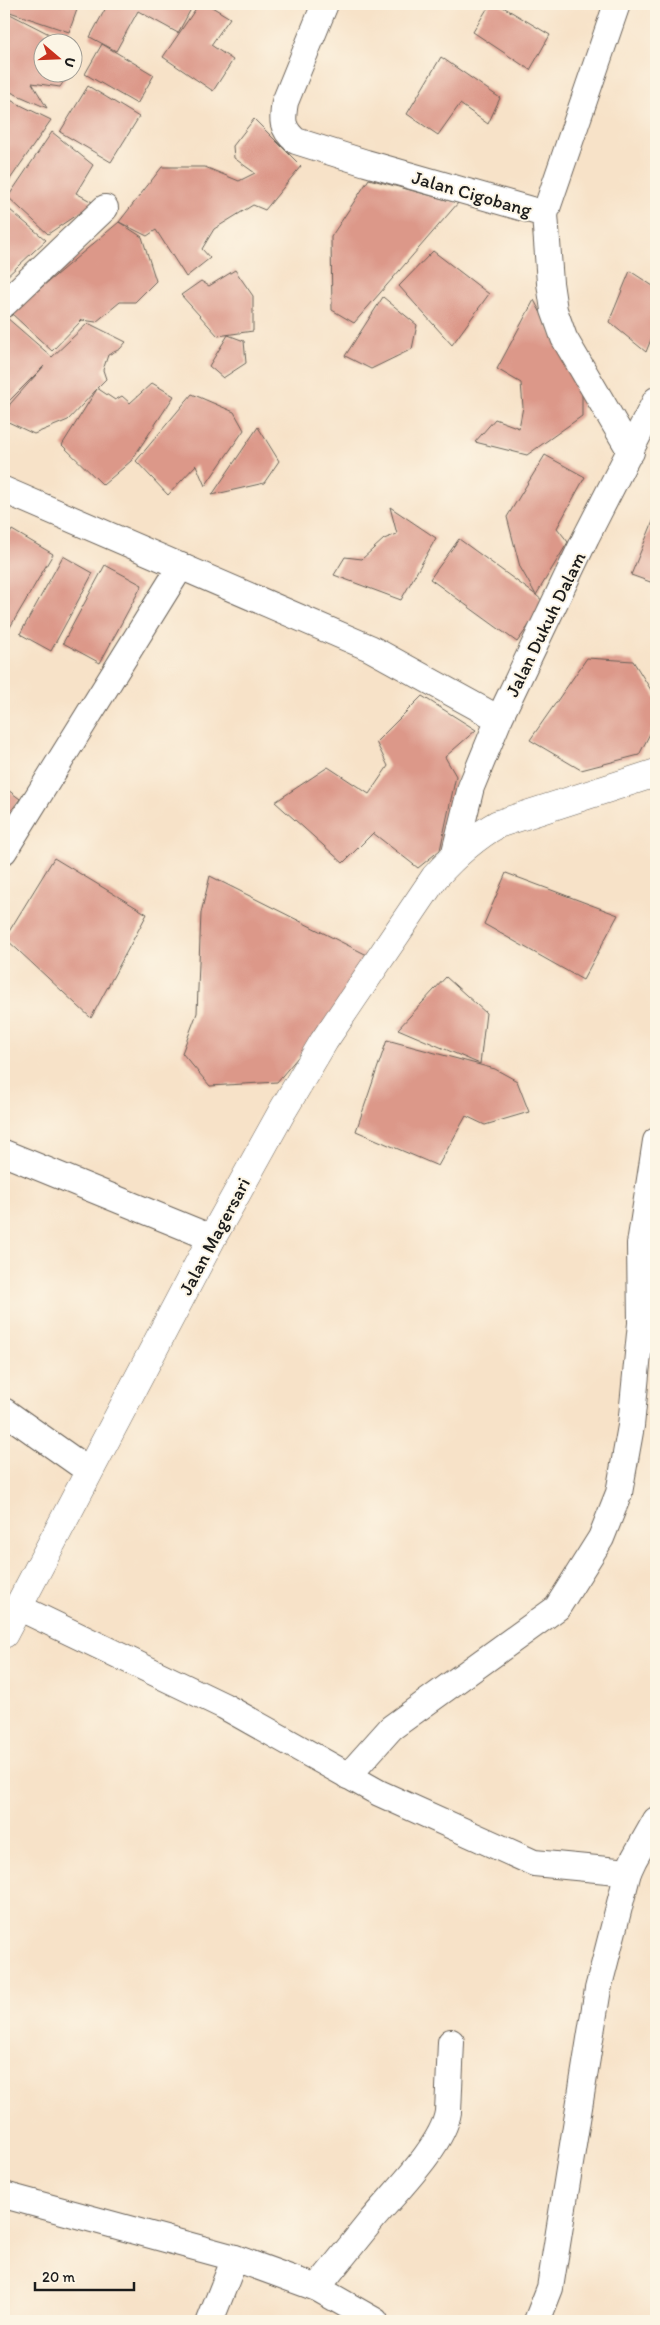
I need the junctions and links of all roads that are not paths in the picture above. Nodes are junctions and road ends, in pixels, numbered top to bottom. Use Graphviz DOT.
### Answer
graph roads {
  1 [pos="325,4"];
  2 [pos="618,4"];
  3 [pos="105,208"];
  4 [pos="545,214"];
  5 [pos="4,304"];
  6 [pos="656,400"];
  7 [pos="631,452"];
  8 [pos="4,490"];
  9 [pos="181,566"];
  10 [pos="499,719"];
  11 [pos="656,773"];
  12 [pos="4,851"];
  13 [pos="454,856"];
  14 [pos="656,1141"];
  15 [pos="4,1153"];
  16 [pos="212,1238"];
  17 [pos="649,1324"];
  18 [pos="4,1411"];
  19 [pos="89,1471"];
  20 [pos="18,1607"];
  21 [pos="4,1634"];
  22 [pos="348,1776"];
  23 [pos="656,1820"];
  24 [pos="628,1872"];
  25 [pos="451,2042"];
  26 [pos="4,2195"];
  27 [pos="235,2258"];
  28 [pos="317,2288"];
  29 [pos="210,2321"];
  30 [pos="375,2321"];
  31 [pos="537,2321"];
  1 -- 4 [label="street, Jalan Cigobang"];
  2 -- 4 [label="street"];
  3 -- 5 [label="street"];
  4 -- 7 [label="street, Jalan Cigobang"];
  6 -- 7 [label="street, Jalan Dukuh Dalam"];
  7 -- 10 [label="street, Jalan Dukuh Dalam"];
  8 -- 9 [label="street"];
  9 -- 10 [label="street"];
  9 -- 12 [label="street"];
  10 -- 13 [label="street, Jalan Dukuh Dalam"];
  11 -- 13 [label="street, Jalan Magersari"];
  13 -- 16 [label="street, Jalan Magersari"];
  14 -- 17 [label="street"];
  15 -- 16 [label="street"];
  16 -- 19 [label="street, Jalan Magersari"];
  17 -- 22 [label="street"];
  18 -- 19 [label="street"];
  19 -- 20 [label="street, Jalan Magersari"];
  20 -- 21 [label="street, Jalan Magersari"];
  20 -- 22 [label="street"];
  22 -- 24 [label="street"];
  23 -- 24 [label="street"];
  24 -- 31 [label="street"];
  25 -- 28 [label="street"];
  26 -- 27 [label="street"];
  27 -- 28 [label="street"];
  27 -- 29 [label="street"];
  28 -- 30 [label="street"];
}
